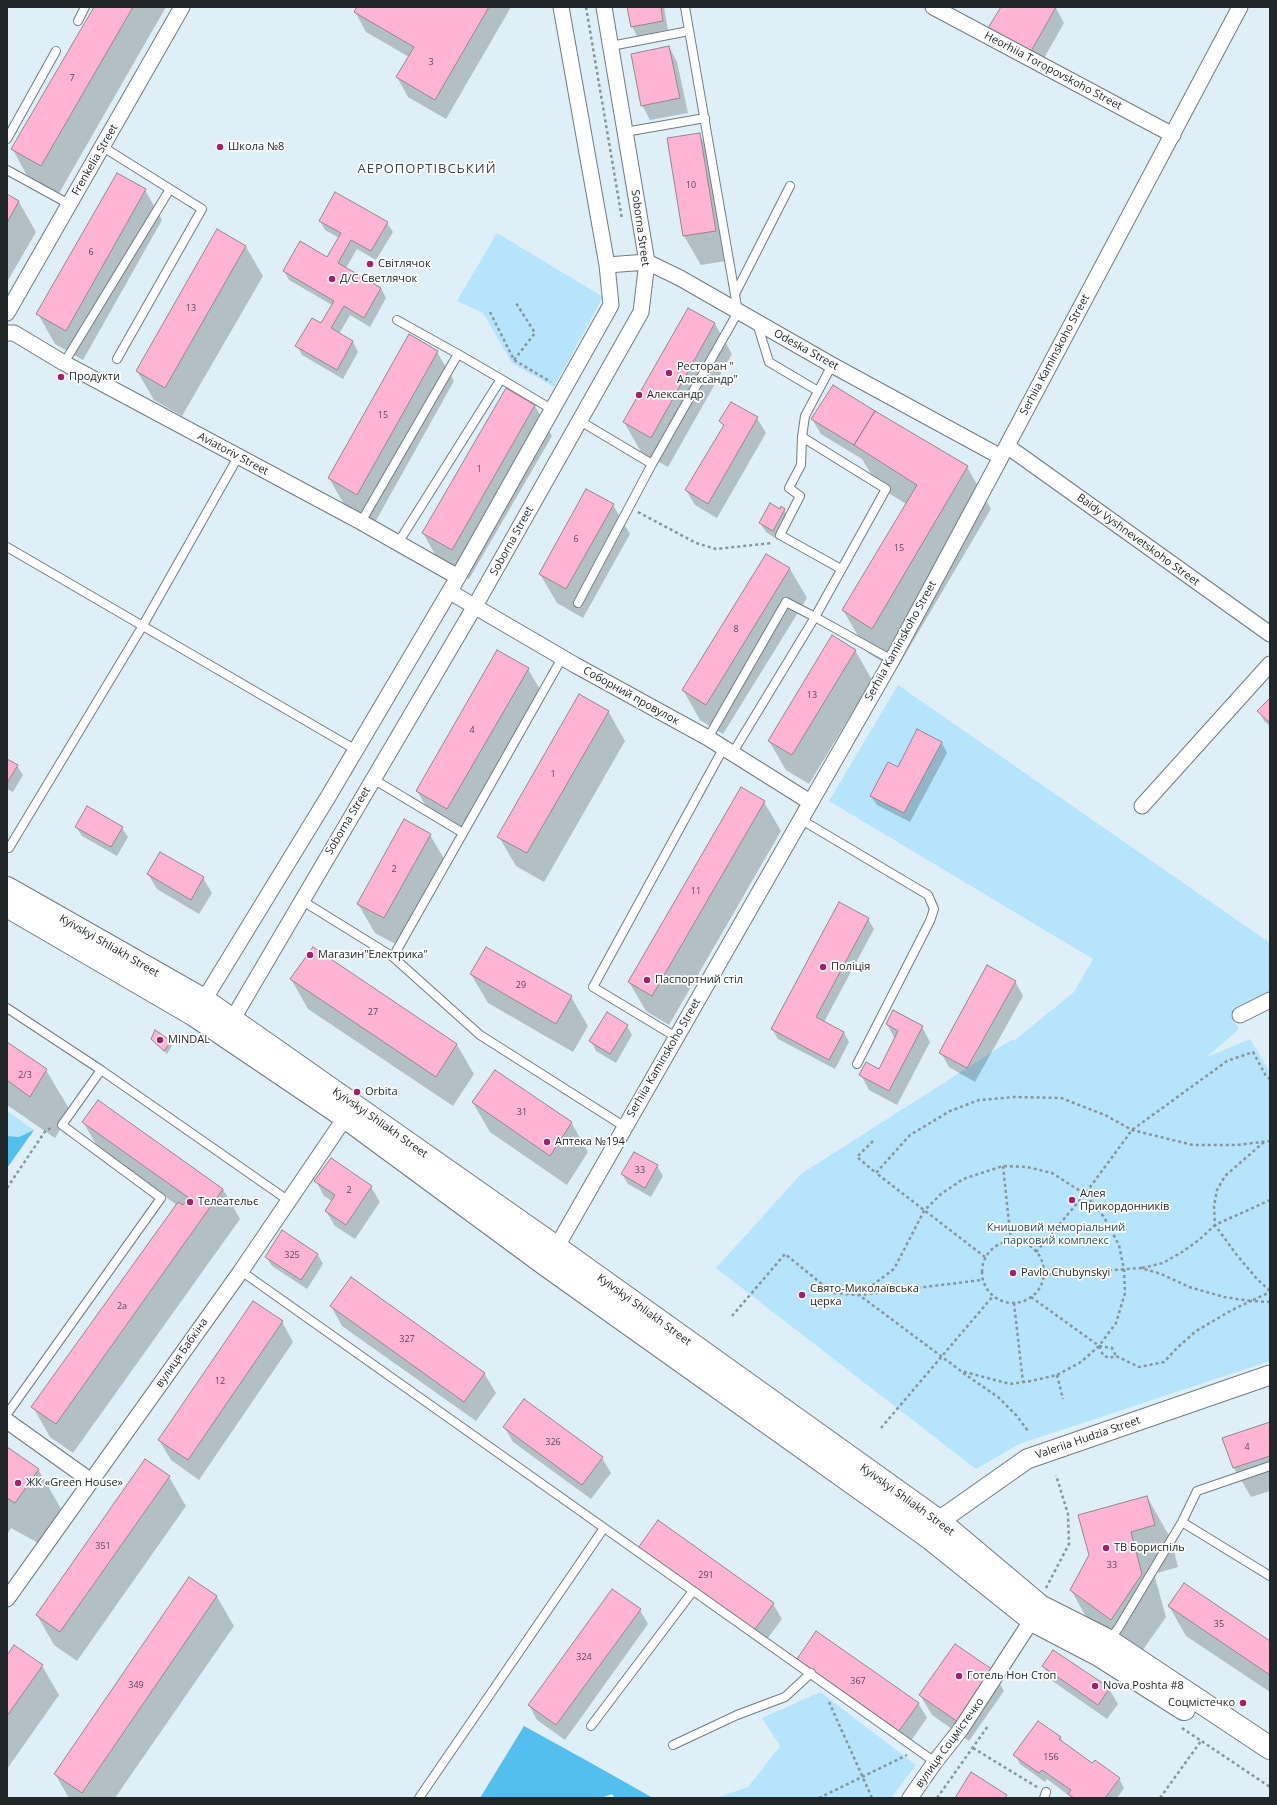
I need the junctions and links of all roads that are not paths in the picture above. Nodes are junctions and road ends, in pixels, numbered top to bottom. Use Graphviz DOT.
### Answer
graph roads {
  1 [pos="85,7"];
  2 [pos="182,7"];
  3 [pos="561,7"];
  4 [pos="604,7"];
  5 [pos="685,7"];
  6 [pos="933,7"];
  7 [pos="1236,8"];
  8 [pos="78,21"];
  9 [pos="690,31"];
  10 [pos="611,46"];
  11 [pos="56,51"];
  12 [pos="705,118"];
  13 [pos="625,132"];
  14 [pos="1173,135"];
  15 [pos="7,139"];
  16 [pos="102,147"];
  17 [pos="7,170"];
  18 [pos="790,186"];
  19 [pos="170,189"];
  20 [pos="69,204"];
  21 [pos="647,262"];
  22 [pos="607,265"];
  23 [pos="735,294"];
  24 [pos="738,312"];
  25 [pos="7,313"];
  26 [pos="397,320"];
  27 [pos="757,322"];
  28 [pos="7,333"];
  29 [pos="458,354"];
  30 [pos="117,359"];
  31 [pos="64,363"];
  32 [pos="832,365"];
  33 [pos="501,379"];
  34 [pos="818,391"];
  35 [pos="553,410"];
  36 [pos="580,421"];
  37 [pos="802,437"];
  38 [pos="1004,452"];
  39 [pos="238,457"];
  40 [pos="652,464"];
  41 [pos="361,522"];
  42 [pos="398,543"];
  43 [pos="7,547"];
  44 [pos="841,569"];
  45 [pos="458,577"];
  46 [pos="450,592"];
  47 [pos="578,603"];
  48 [pos="475,606"];
  49 [pos="815,617"];
  50 [pos="142,627"];
  51 [pos="1270,634"];
  52 [pos="562,658"];
  53 [pos="892,660"];
  54 [pos="1270,664"];
  55 [pos="708,738"];
  56 [pos="356,750"];
  57 [pos="728,751"];
  58 [pos="373,779"];
  59 [pos="810,802"];
  60 [pos="1142,806"];
  61 [pos="800,819"];
  62 [pos="463,833"];
  63 [pos="9,848"];
  64 [pos="7,888"];
  65 [pos="301,900"];
  66 [pos="7,906"];
  67 [pos="393,957"];
  68 [pos="1270,1000"];
  69 [pos="7,1008"];
  70 [pos="199,1008"];
  71 [pos="1240,1015"];
  72 [pos="228,1027"];
  73 [pos="676,1037"];
  74 [pos="857,1064"];
  75 [pos="101,1070"];
  76 [pos="350,1111"];
  77 [pos="625,1127"];
  78 [pos="289,1201"];
  79 [pos="551,1256"];
  80 [pos="241,1270"];
  81 [pos="1270,1375"];
  82 [pos="7,1414"];
  83 [pos="7,1421"];
  84 [pos="1270,1466"];
  85 [pos="91,1481"];
  86 [pos="1182,1522"];
  87 [pos="604,1528"];
  88 [pos="933,1529"];
  89 [pos="1270,1576"];
  90 [pos="692,1591"];
  91 [pos="7,1599"];
  92 [pos="1039,1606"];
  93 [pos="1109,1641"];
  94 [pos="811,1673"];
  95 [pos="591,1726"];
  96 [pos="673,1745"];
  97 [pos="1270,1748"];
  98 [pos="935,1762"];
  99 [pos="1270,1764"];
  100 [pos="419,1798"];
  101 [pos="910,1798"];
  1 -- 8 [label="lane"];
  2 -- 16 [label="street, Frenkelia Street"];
  3 -- 22 [label="street"];
  4 -- 10 [label="street, Soborna Street"];
  5 -- 9 [label="lane"];
  6 -- 14 [label="street, Heorhiia Toropovskoho Street"];
  7 -- 14 [label="street, Serhiia Kaminskoho Street"];
  9 -- 10 [label="lane"];
  9 -- 12 [label="lane"];
  10 -- 13 [label="street, Soborna Street"];
  11 -- 15 [label="lane"];
  12 -- 13 [label="lane"];
  12 -- 23 [label="lane"];
  13 -- 21 [label="street, Soborna Street"];
  14 -- 38 [label="street, Serhiia Kaminskoho Street"];
  16 -- 19 [label="lane"];
  16 -- 20 [label="street, Frenkelia Street"];
  17 -- 20 [label="lane"];
  18 -- 23 [label="lane"];
  19 -- 30 [label="lane"];
  19 -- 31 [label="lane"];
  20 -- 25 [label="street, Frenkelia Street"];
  21 -- 22 [label="street"];
  21 -- 24 [label="street, Odeska Street"];
  21 -- 36 [label="street, Soborna Street"];
  22 -- 35 [label="street"];
  23 -- 24 [label="lane"];
  24 -- 27 [label="street, Odeska Street"];
  24 -- 40 [label="lane"];
  26 -- 29 [label="lane"];
  27 -- 32 [label="street, Odeska Street"];
  27 -- 34 [label="lane"];
  28 -- 31 [label="street, Aviatoriv Street"];
  29 -- 33 [label="lane"];
  29 -- 41 [label="lane"];
  31 -- 39 [label="street, Aviatoriv Street"];
  32 -- 34 [label="lane"];
  32 -- 38 [label="street, Odeska Street"];
  33 -- 35 [label="lane"];
  33 -- 42 [label="lane"];
  34 -- 37 [label="lane"];
  35 -- 45 [label="street"];
  36 -- 40 [label="lane"];
  36 -- 48 [label="street, Soborna Street"];
  37 -- 44 [label="lane"];
  37 -- 44 [label="lane"];
  38 -- 51 [label="street, Baidy Vyshnevetskoho Street"];
  38 -- 53 [label="street, Serhiia Kaminskoho Street"];
  39 -- 41 [label="street, Aviatoriv Street"];
  39 -- 50 [label="lane"];
  40 -- 47 [label="lane"];
  41 -- 42 [label="street, Aviatoriv Street"];
  42 -- 45 [label="street, Aviatoriv Street"];
  43 -- 50 [label="lane"];
  44 -- 49 [label="lane"];
  45 -- 46 [label="street"];
  46 -- 48 [label="street, Соборний провулок"];
  46 -- 56 [label="street"];
  48 -- 52 [label="street, Соборний провулок"];
  48 -- 58 [label="street, Soborna Street"];
  49 -- 53 [label="lane"];
  49 -- 55 [label="lane"];
  49 -- 57 [label="lane"];
  50 -- 56 [label="lane"];
  50 -- 63 [label="lane"];
  52 -- 55 [label="street, Соборний провулок"];
  52 -- 62 [label="lane"];
  53 -- 59 [label="street, Serhiia Kaminskoho Street"];
  54 -- 60 [label="street"];
  55 -- 57 [label="street, Соборний провулок"];
  56 -- 70 [label="street"];
  57 -- 59 [label="street, Соборний провулок"];
  57 -- 73 [label="lane"];
  58 -- 62 [label="lane"];
  58 -- 65 [label="street, Soborna Street"];
  59 -- 61 [label="street, Serhiia Kaminskoho Street"];
  61 -- 73 [label="street, Serhiia Kaminskoho Street"];
  61 -- 74 [label="lane"];
  62 -- 67 [label="lane"];
  64 -- 70 [label="highway, Kyivskyi Shliakh Street"];
  65 -- 67 [label="lane"];
  65 -- 72 [label="street, Soborna Street"];
  66 -- 70 [label="highway, Kyivskyi Shliakh Street"];
  67 -- 77 [label="lane"];
  68 -- 71 [label="street"];
  69 -- 75 [label="lane"];
  70 -- 72 [label="highway, Kyivskyi Shliakh Street"];
  72 -- 76 [label="highway, Kyivskyi Shliakh Street"];
  73 -- 77 [label="street, Serhiia Kaminskoho Street"];
  75 -- 78 [label="lane"];
  75 -- 82 [label="lane"];
  76 -- 78 [label="street, вулиця Бабкіна"];
  76 -- 79 [label="highway, Kyivskyi Shliakh Street"];
  77 -- 79 [label="street, Serhiia Kaminskoho Street"];
  78 -- 80 [label="street, вулиця Бабкіна"];
  79 -- 88 [label="highway, Kyivskyi Shliakh Street"];
  80 -- 85 [label="street, вулиця Бабкіна"];
  80 -- 87 [label="lane"];
  81 -- 88 [label="street, Valeriia Hudzia Street"];
  83 -- 85 [label="street"];
  84 -- 86 [label="lane"];
  85 -- 91 [label="street, вулиця Бабкіна"];
  86 -- 89 [label="lane"];
  86 -- 93 [label="lane"];
  87 -- 90 [label="lane"];
  87 -- 100 [label="lane"];
  88 -- 92 [label="highway, Kyivskyi Shliakh Street"];
  90 -- 94 [label="lane"];
  90 -- 95 [label="lane"];
  92 -- 93 [label="highway, Kyivskyi Shliakh Street"];
  92 -- 98 [label="street, вулиця Соцмістечко"];
  92 -- 99 [label="highway, Kyivskyi Shliakh Street"];
  93 -- 97 [label="highway, Kyivskyi Shliakh Street"];
  94 -- 96 [label="lane"];
  94 -- 98 [label="lane"];
  98 -- 101 [label="street, вулиця Соцмістечко"];
}
